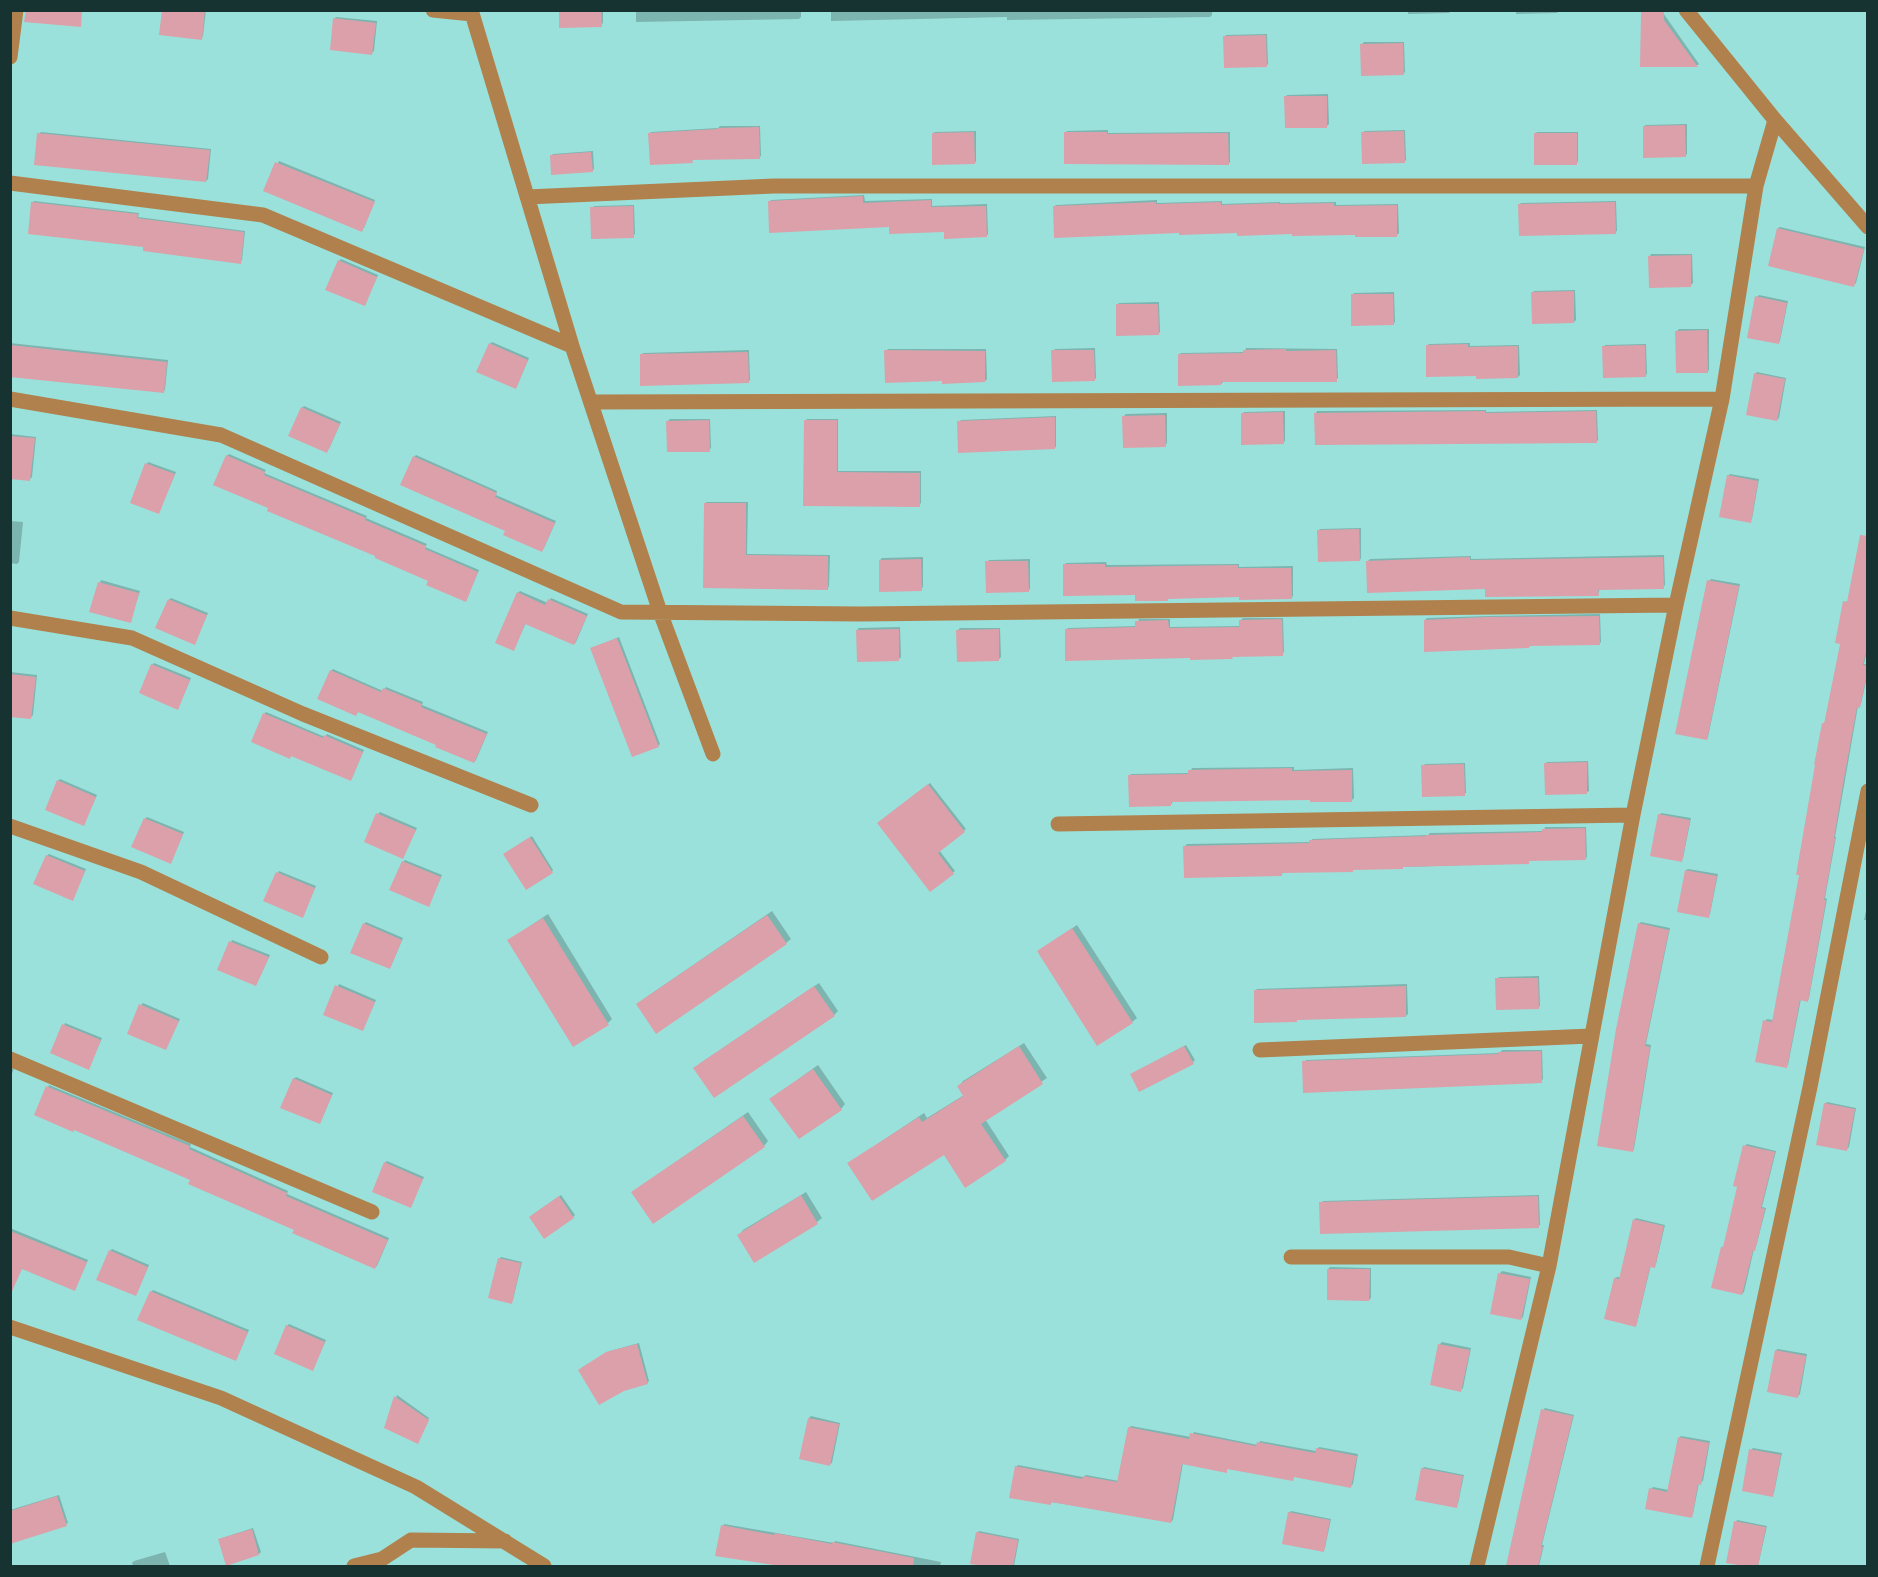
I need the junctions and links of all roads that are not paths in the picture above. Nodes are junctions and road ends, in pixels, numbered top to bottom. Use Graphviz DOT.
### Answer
graph roads {
  1 [pos="15,10"];
  2 [pos="433,10"];
  3 [pos="1686,10"];
  4 [pos="471,12"];
  5 [pos="10,57"];
  6 [pos="1775,120"];
  7 [pos="10,183"];
  8 [pos="1756,186"];
  9 [pos="526,197"];
  10 [pos="1868,227"];
  11 [pos="572,346"];
  12 [pos="10,399"];
  13 [pos="1722,399"];
  14 [pos="591,402"];
  15 [pos="1676,605"];
  16 [pos="660,612"];
  17 [pos="10,618"];
  18 [pos="713,754"];
  19 [pos="1868,791"];
  20 [pos="531,805"];
  21 [pos="1633,815"];
  22 [pos="1058,824"];
  23 [pos="10,826"];
  24 [pos="321,957"];
  25 [pos="1591,1036"];
  26 [pos="1260,1050"];
  27 [pos="10,1059"];
  28 [pos="372,1212"];
  29 [pos="1291,1257"];
  30 [pos="1549,1266"];
  31 [pos="10,1327"];
  32 [pos="506,1541"];
  33 [pos="354,1566"];
  34 [pos="544,1566"];
  35 [pos="1477,1566"];
  36 [pos="1707,1566"];
  1 -- 5 [label="street"];
  2 -- 4 [label="street"];
  3 -- 6 [label="street"];
  4 -- 9 [label="street"];
  6 -- 8 [label="street"];
  6 -- 10 [label="street"];
  7 -- 11 [label="street"];
  8 -- 9 [label="street"];
  8 -- 13 [label="street"];
  9 -- 11 [label="street"];
  11 -- 14 [label="street"];
  12 -- 16 [label="street"];
  13 -- 14 [label="street"];
  13 -- 15 [label="street"];
  14 -- 16 [label="street"];
  15 -- 16 [label="street"];
  15 -- 21 [label="street"];
  16 -- 18 [label="street"];
  17 -- 20 [label="street"];
  19 -- 36 [label="street"];
  21 -- 22 [label="street"];
  21 -- 25 [label="street"];
  23 -- 24 [label="street"];
  25 -- 26 [label="street"];
  25 -- 30 [label="street"];
  27 -- 28 [label="street"];
  29 -- 30 [label="street"];
  30 -- 35 [label="street"];
  31 -- 32 [label="street"];
  32 -- 33 [label="street"];
  32 -- 34 [label="street"];
}
